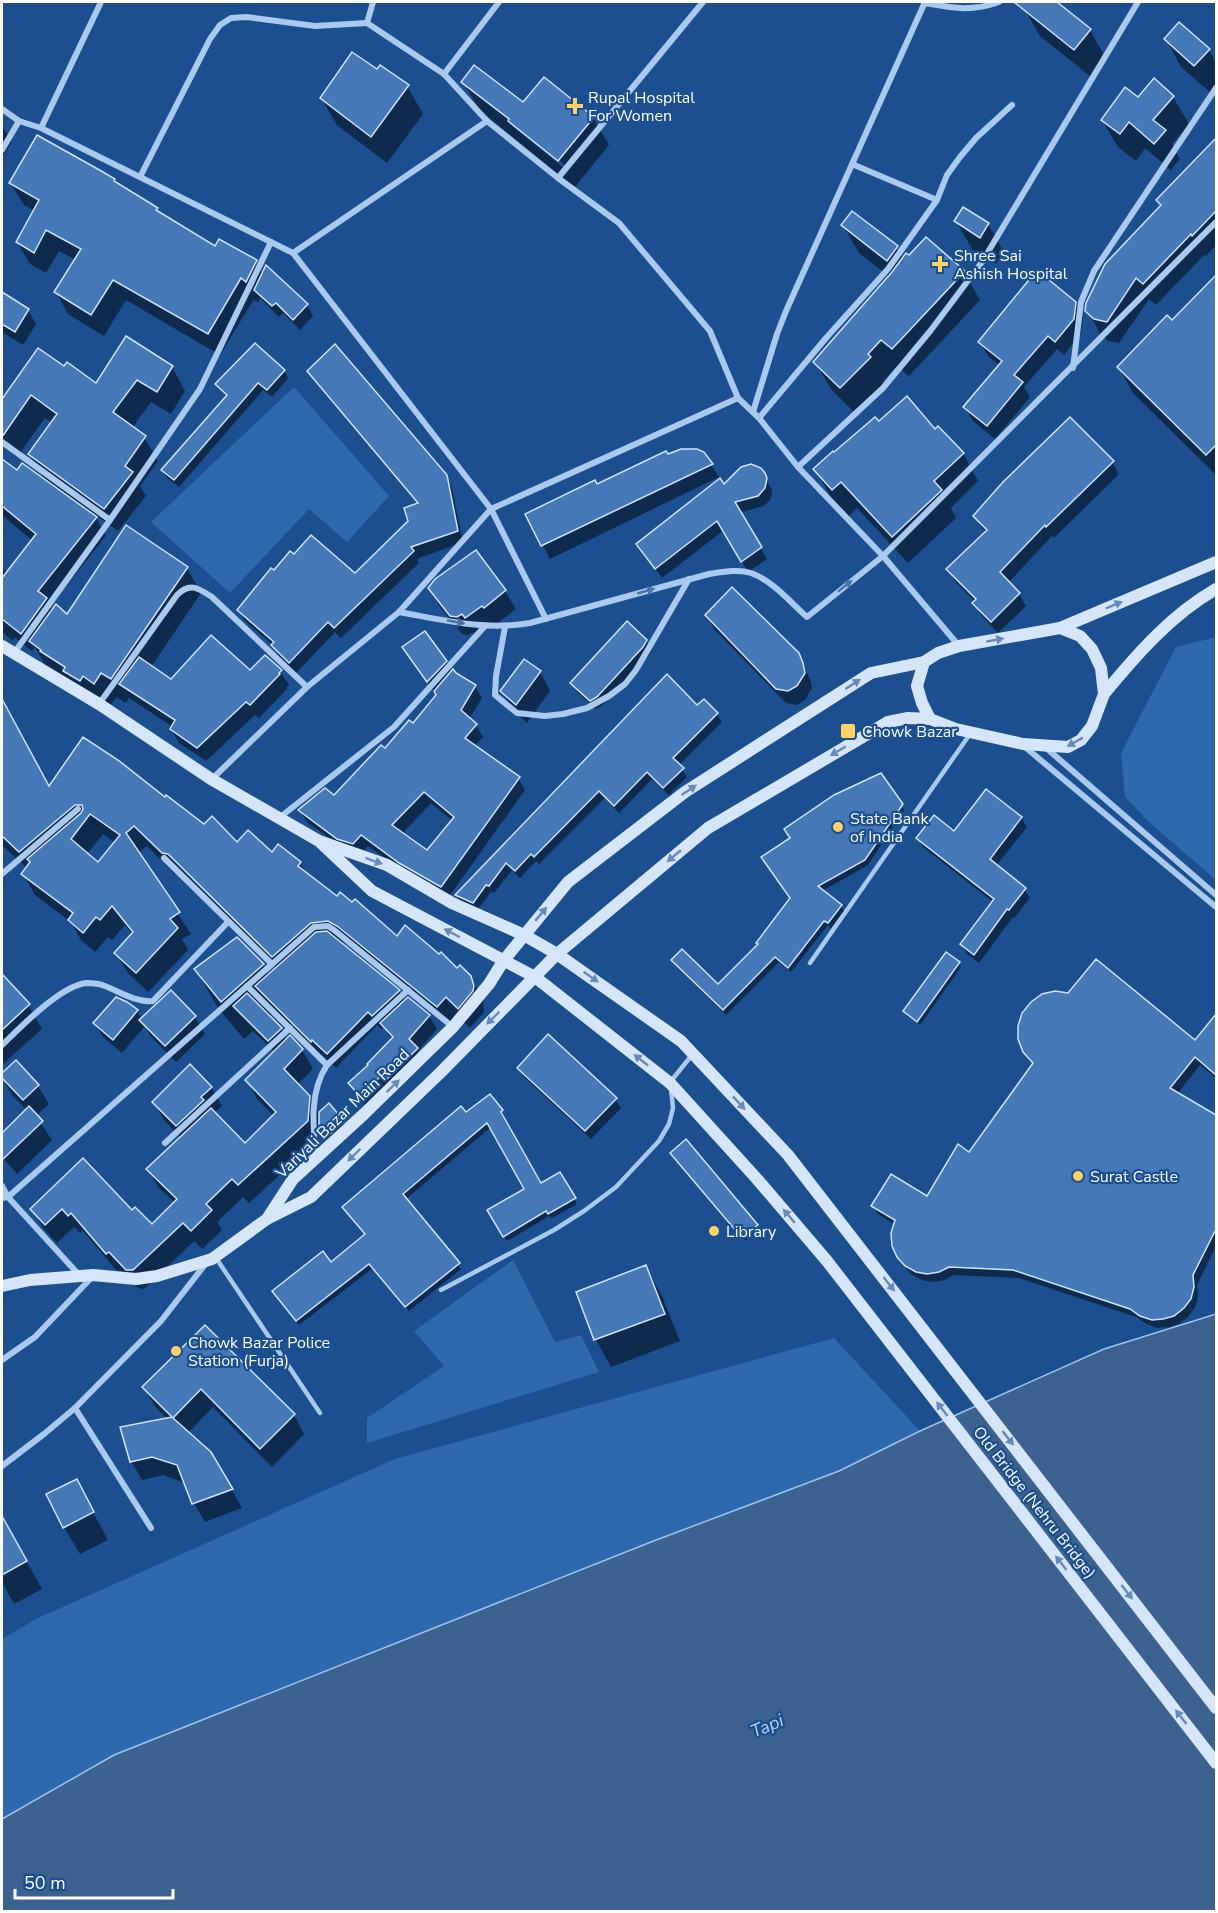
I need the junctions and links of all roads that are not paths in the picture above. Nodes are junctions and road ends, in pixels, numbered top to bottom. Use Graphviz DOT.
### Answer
graph roads {
  1 [pos="101,2"];
  2 [pos="373,2"];
  3 [pos="499,2"];
  4 [pos="703,2"];
  5 [pos="924,2"];
  6 [pos="999,2"];
  7 [pos="1138,2"];
  8 [pos="367,23"];
  9 [pos="444,74"];
  10 [pos="1216,88"];
  11 [pos="1012,105"];
  12 [pos="2,109"];
  13 [pos="19,121"];
  14 [pos="487,121"];
  15 [pos="41,128"];
  16 [pos="2,150"];
  17 [pos="852,164"];
  18 [pos="140,177"];
  19 [pos="558,178"];
  20 [pos="937,200"];
  21 [pos="1216,222"];
  22 [pos="271,242"];
  23 [pos="293,253"];
  24 [pos="1073,368"];
  25 [pos="738,398"];
  26 [pos="753,412"];
  27 [pos="759,418"];
  28 [pos="2,442"];
  29 [pos="798,467"];
  30 [pos="491,509"];
  31 [pos="110,520"];
  32 [pos="883,556"];
  33 [pos="1216,562"];
  34 [pos="689,579"];
  35 [pos="1216,589"];
  36 [pos="399,612"];
  37 [pos="546,619"];
  38 [pos="485,626"];
  39 [pos="505,627"];
  40 [pos="1060,628"];
  41 [pos="2,646"];
  42 [pos="959,646"];
  43 [pos="14,653"];
  44 [pos="924,662"];
  45 [pos="307,687"];
  46 [pos="1104,694"];
  47 [pos="99,704"];
  48 [pos="930,719"];
  49 [pos="971,732"];
  50 [pos="1023,744"];
  51 [pos="1045,747"];
  52 [pos="211,779"];
  53 [pos="78,809"];
  54 [pos="279,818"];
  55 [pos="319,841"];
  56 [pos="164,858"];
  57 [pos="2,874"];
  58 [pos="1216,895"];
  59 [pos="1216,907"];
  60 [pos="228,922"];
  61 [pos="524,935"];
  62 [pos="557,954"];
  63 [pos="504,960"];
  64 [pos="810,963"];
  65 [pos="272,964"];
  66 [pos="535,977"];
  67 [pos="247,986"];
  68 [pos="408,990"];
  69 [pos="290,1028"];
  70 [pos="453,1028"];
  71 [pos="2,1045"];
  72 [pos="693,1054"];
  73 [pos="327,1065"];
  74 [pos="670,1083"];
  75 [pos="165,1143"];
  76 [pos="316,1158"];
  77 [pos="2,1186"];
  78 [pos="5,1198"];
  79 [pos="267,1219"];
  80 [pos="211,1259"];
  81 [pos="93,1275"];
  82 [pos="80,1276"];
  83 [pos="2,1286"];
  84 [pos="441,1290"];
  85 [pos="2,1360"];
  86 [pos="75,1408"];
  87 [pos="320,1413"];
  88 [pos="2,1466"];
  89 [pos="151,1528"];
  90 [pos="1216,1708"];
  91 [pos="1216,1763"];
  1 -- 15 [label="street"];
  2 -- 8 [label="street"];
  3 -- 9 [label="street"];
  4 -- 19 [label="street"];
  5 -- 6 [label="street"];
  5 -- 17 [label="street"];
  7 -- 29 [label="street"];
  8 -- 9 [label="street"];
  8 -- 18 [label="street"];
  9 -- 14 [label="street"];
  10 -- 24 [label="street"];
  11 -- 20 [label="street"];
  12 -- 13 [label="street"];
  13 -- 15 [label="street"];
  13 -- 16 [label="street"];
  14 -- 19 [label="street"];
  14 -- 23 [label="street"];
  15 -- 18 [label="street"];
  17 -- 20 [label="street"];
  17 -- 26 [label="street"];
  18 -- 22 [label="street"];
  19 -- 25 [label="street"];
  20 -- 27 [label="street"];
  21 -- 24 [label="street"];
  22 -- 23 [label="street"];
  22 -- 31 [label="street"];
  23 -- 30 [label="street"];
  24 -- 32 [label="street"];
  25 -- 26 [label="street"];
  25 -- 30 [label="street"];
  26 -- 27 [label="street"];
  27 -- 29 [label="street"];
  28 -- 31 [label="street"];
  29 -- 32 [label="street"];
  30 -- 36 [label="street"];
  30 -- 37 [label="street"];
  31 -- 43 [label="street"];
  34 -- 32 [label="street, one-way"];
  32 -- 42 [label="street"];
  40 -- 33 [label="main road, one-way"];
  37 -- 34 [label="street, one-way"];
  34 -- 39 [label="street"];
  35 -- 46 [label="main road"];
  36 -- 38 [label="street, one-way"];
  36 -- 45 [label="street"];
  37 -- 39 [label="street"];
  38 -- 39 [label="street"];
  38 -- 54 [label="street"];
  42 -- 40 [label="main road, one-way"];
  40 -- 46 [label="main road"];
  41 -- 43 [label="main road"];
  42 -- 44 [label="main road"];
  43 -- 47 [label="main road"];
  44 -- 48 [label="main road"];
  61 -- 44 [label="main road, Variyali Bazar Main Road, one-way"];
  45 -- 47 [label="street"];
  45 -- 52 [label="street"];
  46 -- 51 [label="main road, one-way"];
  47 -- 52 [label="main road"];
  48 -- 49 [label="main road"];
  48 -- 62 [label="main road, one-way"];
  49 -- 50 [label="main road"];
  49 -- 64 [label="lane"];
  50 -- 51 [label="main road"];
  50 -- 59 [label="street"];
  51 -- 58 [label="street"];
  52 -- 54 [label="main road"];
  53 -- 57 [label="street"];
  54 -- 55 [label="main road"];
  55 -- 61 [label="main road, Old Bridge (Nehru Bridge), one-way"];
  63 -- 55 [label="main road, Old Bridge (Nehru Bridge), one-way"];
  56 -- 60 [label="street"];
  60 -- 65 [label="street"];
  60 -- 71 [label="street"];
  61 -- 62 [label="main road, Old Bridge (Nehru Bridge)"];
  61 -- 63 [label="main road, Variyali Bazar Main Road"];
  62 -- 66 [label="main road"];
  62 -- 72 [label="main road, Old Bridge (Nehru Bridge), one-way"];
  63 -- 66 [label="main road, Old Bridge (Nehru Bridge)"];
  63 -- 70 [label="main road, Variyali Bazar Main Road"];
  65 -- 67 [label="street"];
  65 -- 68 [label="street"];
  74 -- 66 [label="main road, Old Bridge (Nehru Bridge), one-way"];
  66 -- 79 [label="main road, one-way"];
  67 -- 69 [label="street"];
  67 -- 78 [label="street"];
  68 -- 70 [label="street"];
  68 -- 73 [label="street"];
  69 -- 73 [label="street"];
  69 -- 75 [label="street"];
  76 -- 70 [label="main road, Variyali Bazar Main Road, one-way"];
  72 -- 74 [label="lane"];
  72 -- 90 [label="main road, Old Bridge (Nehru Bridge), one-way"];
  73 -- 76 [label="street"];
  74 -- 84 [label="lane"];
  91 -- 74 [label="main road, Old Bridge (Nehru Bridge), one-way"];
  76 -- 79 [label="main road, Variyali Bazar Main Road"];
  77 -- 78 [label="street"];
  78 -- 82 [label="street"];
  79 -- 80 [label="main road, Variyali Bazar Main Road"];
  80 -- 81 [label="main road, Variyali Bazar Main Road"];
  80 -- 86 [label="street"];
  80 -- 87 [label="lane"];
  81 -- 82 [label="main road, Variyali Bazar Main Road"];
  81 -- 85 [label="street"];
  82 -- 83 [label="main road, Variyali Bazar Main Road"];
  86 -- 88 [label="street"];
  86 -- 89 [label="street"];
}
